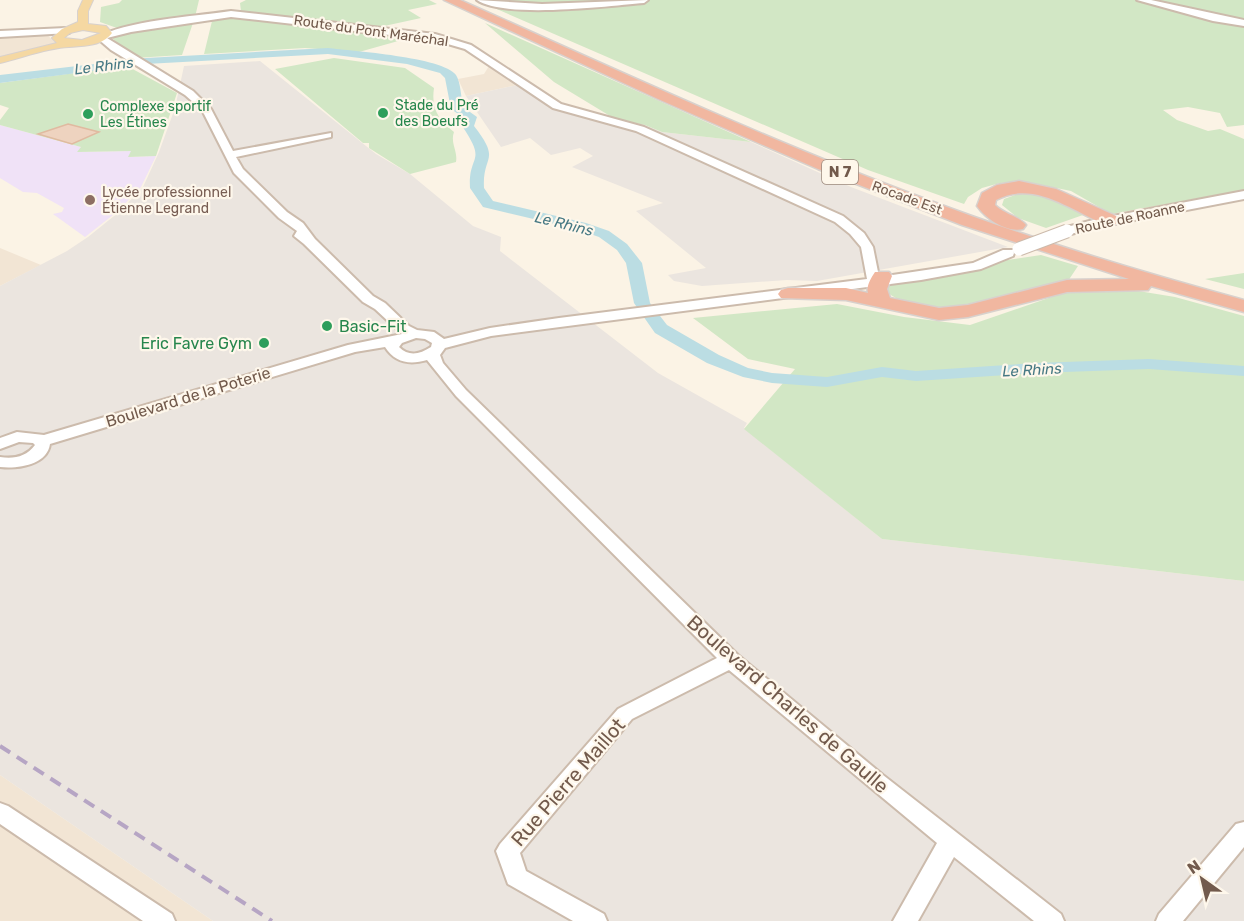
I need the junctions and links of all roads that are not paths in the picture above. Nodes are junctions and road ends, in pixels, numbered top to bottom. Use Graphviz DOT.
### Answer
graph roads {
  1 [pos="88,0"];
  2 [pos="99,0"];
  3 [pos="450,0"];
  4 [pos="462,0"];
  5 [pos="481,0"];
  6 [pos="644,0"];
  7 [pos="1141,0"];
  8 [pos="234,3"];
  9 [pos="231,14"];
  10 [pos="1244,23"];
  11 [pos="103,32"];
  12 [pos="0,34"];
  13 [pos="64,34"];
  14 [pos="85,42"];
  15 [pos="70,43"];
  16 [pos="123,56"];
  17 [pos="3,59"];
  18 [pos="327,135"];
  19 [pos="229,155"];
  20 [pos="1244,195"];
  21 [pos="1090,218"];
  22 [pos="1110,220"];
  23 [pos="1141,270"];
  24 [pos="879,279"];
  25 [pos="788,294"];
  26 [pos="746,297"];
  27 [pos="368,299"];
  28 [pos="1220,299"];
  29 [pos="1244,299"];
  30 [pos="1244,306"];
  31 [pos="414,334"];
  32 [pos="395,344"];
  33 [pos="435,345"];
  34 [pos="414,358"];
  35 [pos="461,393"];
  36 [pos="3,439"];
  37 [pos="42,441"];
  38 [pos="2,464"];
  39 [pos="731,660"];
  40 [pos="0,812"];
  41 [pos="1244,831"];
  42 [pos="950,842"];
  43 [pos="163,921"];
  44 [pos="595,921"];
  45 [pos="905,921"];
  46 [pos="1052,921"];
  47 [pos="1168,921"];
  1 -- 13 [label="main road"];
  2 -- 11 [label="main road"];
  3 -- 28 [label="highway, Rocade Est / N 7"];
  4 -- 23 [label="highway, Rocade Est / N 7"];
  5 -- 6 [label="street"];
  7 -- 10 [label="street"];
  8 -- 9 [label="street"];
  9 -- 11 [label="street, Route du Pont Maréchal"];
  9 -- 24 [label="street, Route du Pont Maréchal"];
  11 -- 13 [label="main road"];
  11 -- 14 [label="main road"];
  11 -- 16 [label="street"];
  12 -- 13 [label="street"];
  13 -- 15 [label="main road"];
  13 -- 17 [label="main road"];
  14 -- 15 [label="main road"];
  14 -- 16 [label="street"];
  15 -- 17 [label="main road"];
  16 -- 19 [label="street"];
  18 -- 19 [label="street"];
  19 -- 27 [label="street"];
  20 -- 22 [label="street, Route de Roanne"];
  21 -- 22 [label="highway"];
  21 -- 23 [label="highway"];
  21 -- 24 [label="street, Route de Roanne, bridge"];
  23 -- 29 [label="highway, Rocade Est / N 7"];
  24 -- 25 [label="highway"];
  24 -- 26 [label="street, Route de Roanne"];
  24 -- 28 [label="highway"];
  25 -- 26 [label="street"];
  26 -- 33 [label="street"];
  27 -- 31 [label="street"];
  27 -- 32 [label="street"];
  28 -- 30 [label="highway, Rocade Est / N 7"];
  31 -- 32 [label="street"];
  31 -- 33 [label="street"];
  32 -- 34 [label="street"];
  32 -- 37 [label="street, Boulevard de la Poterie"];
  33 -- 34 [label="street"];
  33 -- 35 [label="street, Boulevard Charles de Gaulle"];
  34 -- 35 [label="street, Boulevard Charles de Gaulle"];
  35 -- 39 [label="street, Boulevard Charles de Gaulle"];
  36 -- 37 [label="street"];
  37 -- 38 [label="street"];
  39 -- 42 [label="street, Boulevard Charles de Gaulle"];
  39 -- 44 [label="street, Rue Pierre Maillot"];
  40 -- 43 [label="street"];
  41 -- 47 [label="street"];
  42 -- 45 [label="street"];
  42 -- 46 [label="street, Boulevard Charles de Gaulle"];
}
